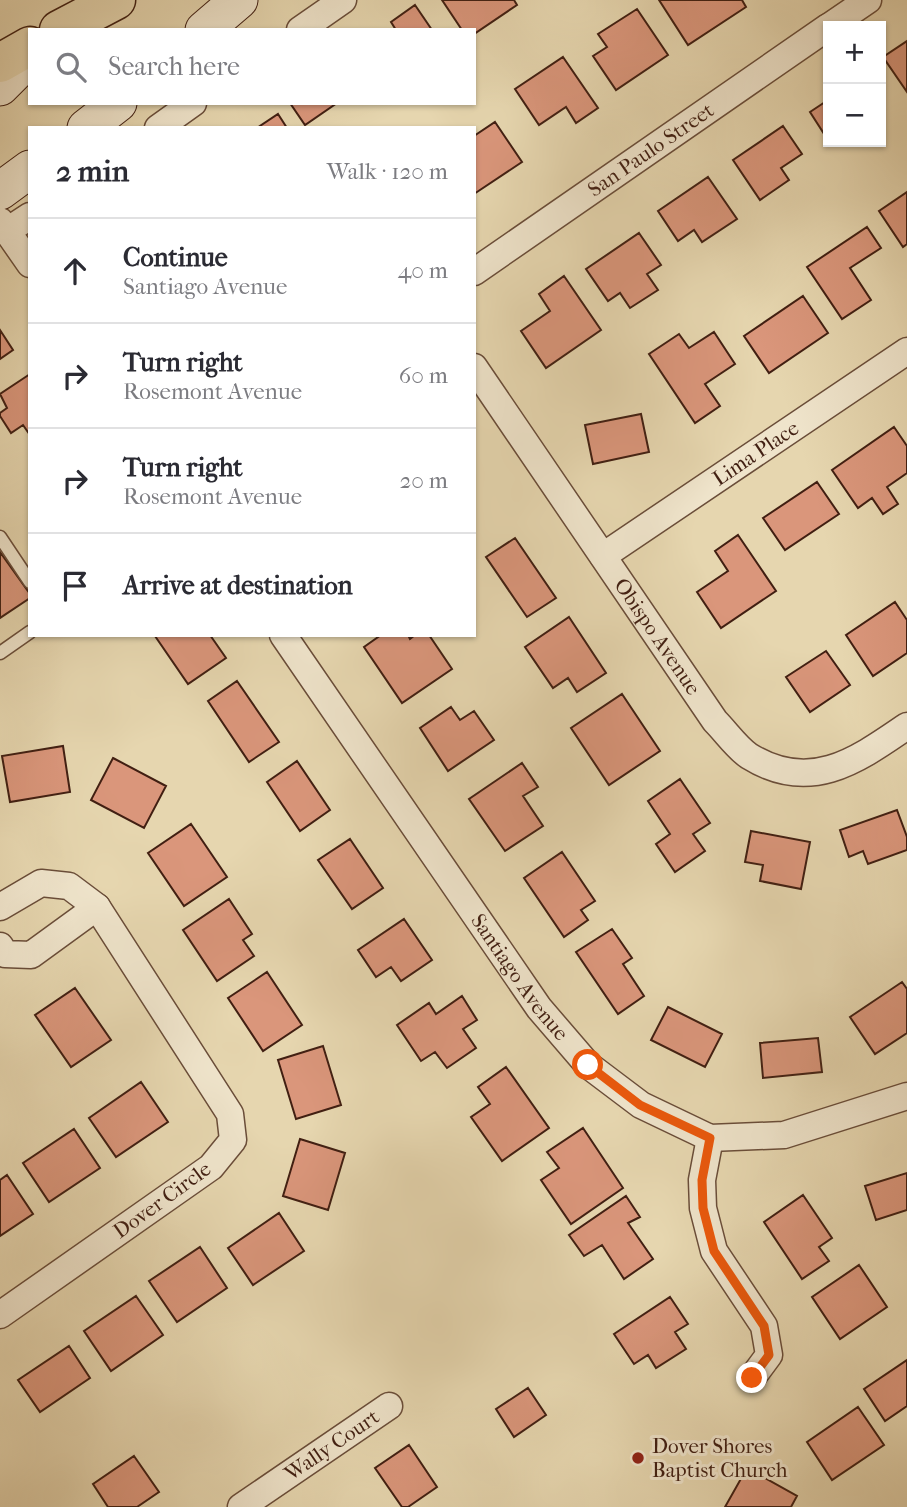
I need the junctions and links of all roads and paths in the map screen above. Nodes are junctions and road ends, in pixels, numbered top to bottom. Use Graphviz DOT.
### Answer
graph roads {
  1 [pos="86,0"];
  2 [pos="116,0"];
  3 [pos="239,0"];
  4 [pos="343,0"];
  5 [pos="868,0"];
  6 [pos="838,21"];
  7 [pos="60,28"];
  8 [pos="62,28"];
  9 [pos="206,28"];
  10 [pos="303,28"];
  11 [pos="823,31"];
  12 [pos="28,47"];
  13 [pos="28,59"];
  14 [pos="0,63"];
  15 [pos="0,87"];
  16 [pos="115,105"];
  17 [pos="190,105"];
  18 [pos="89,126"];
  19 [pos="161,126"];
  20 [pos="28,170"];
  21 [pos="0,191"];
  22 [pos="28,217"];
  23 [pos="4,226"];
  24 [pos="28,261"];
  25 [pos="476,271"];
  26 [pos="907,351"];
  27 [pos="476,371"];
  28 [pos="0,537"];
  29 [pos="603,556"];
  30 [pos="28,579"];
  31 [pos="28,633"];
  32 [pos="284,637"];
  33 [pos="0,653"];
  34 [pos="907,726"];
  35 [pos="0,907"];
  36 [pos="97,907"];
  37 [pos="0,946"];
  38 [pos="907,1096"];
  39 [pos="710,1138"];
  40 [pos="0,1315"];
  41 [pos="752,1378"];
  42 [pos="388,1406"];
  43 [pos="241,1507"];
  1 -- 7 [label="main road"];
  2 -- 8 [label="highway"];
  3 -- 9 [label="main road"];
  4 -- 10 [label="street"];
  5 -- 6 [label="street, San Paulo Street"];
  11 -- 25 [label="street, San Paulo Street"];
  12 -- 14 [label="highway"];
  13 -- 15 [label="main road"];
  16 -- 18 [label="main road"];
  17 -- 19 [label="street"];
  20 -- 21 [label="main road"];
  22 -- 23 [label="street"];
  23 -- 24 [label="street"];
  26 -- 29 [label="street, Lima Place"];
  27 -- 29 [label="street, Obispo Avenue"];
  28 -- 30 [label="lane"];
  29 -- 34 [label="street, Obispo Avenue"];
  31 -- 33 [label="lane"];
  32 -- 39 [label="street, Santiago Avenue"];
  35 -- 36 [label="street, Dover Circle"];
  36 -- 37 [label="street"];
  36 -- 40 [label="street, Dover Circle"];
  38 -- 39 [label="street, Santiago Avenue"];
  39 -- 41 [label="street"];
  42 -- 43 [label="street, Wally Court"];
}
